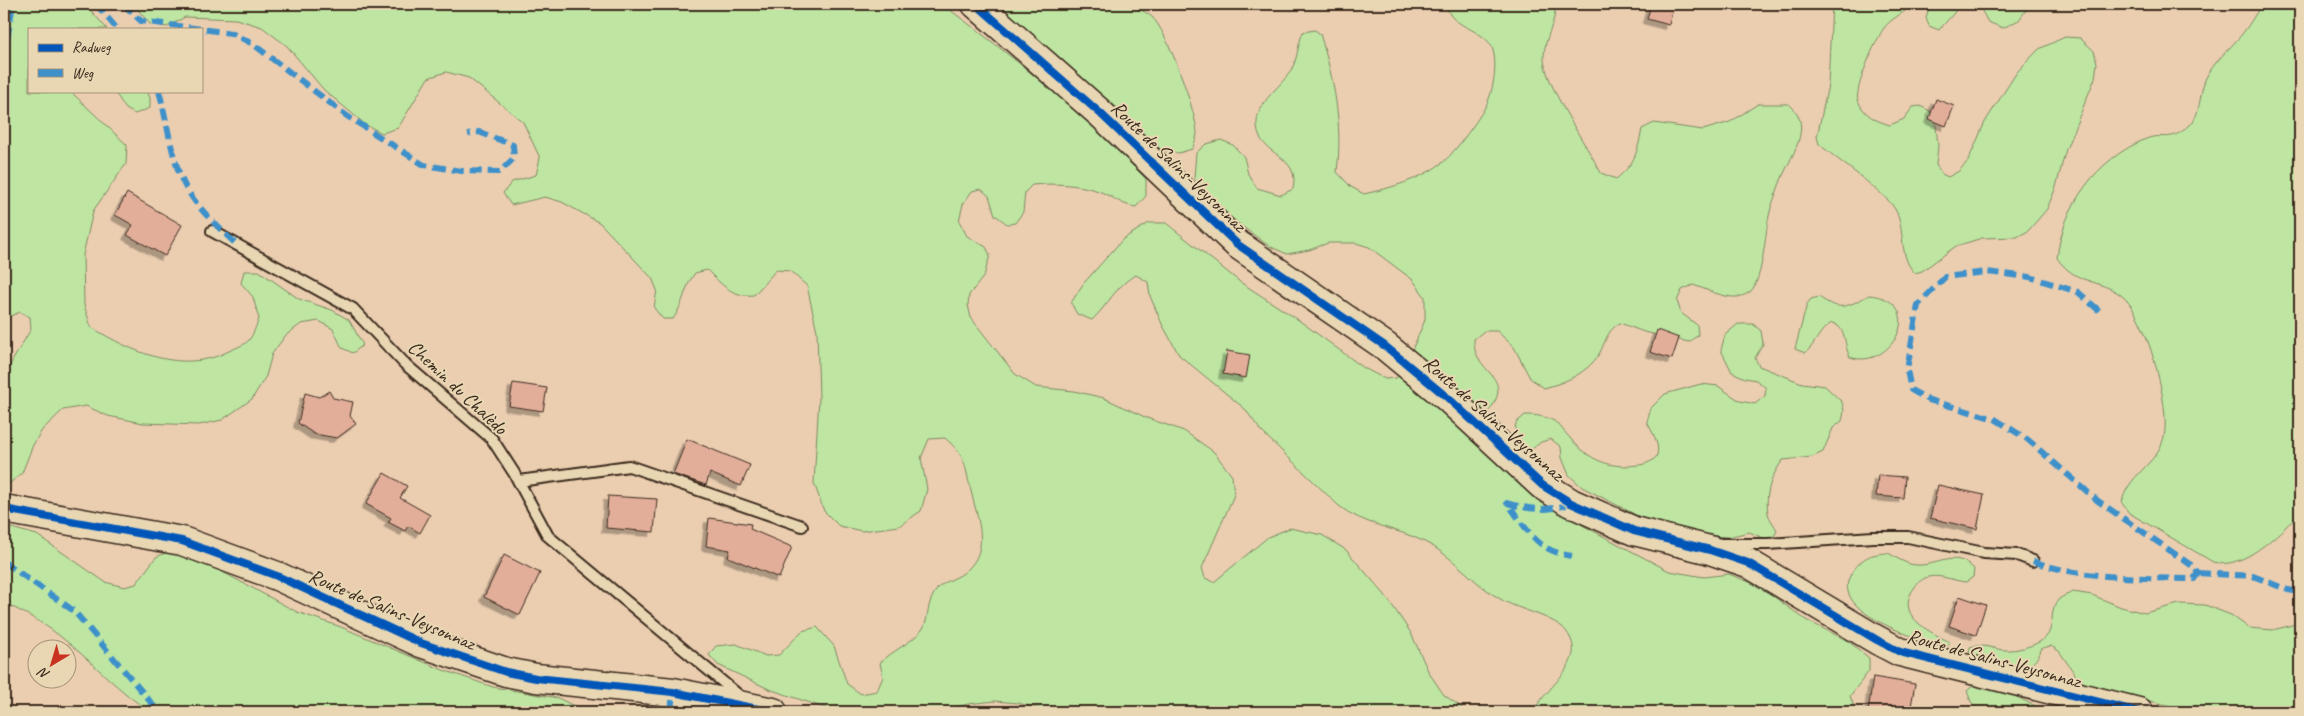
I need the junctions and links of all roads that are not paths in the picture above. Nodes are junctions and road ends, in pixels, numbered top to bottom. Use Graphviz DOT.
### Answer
graph roads {
  1 [pos="976,4"];
  2 [pos="212,231"];
  3 [pos="519,481"];
  4 [pos="4,509"];
  5 [pos="802,526"];
  6 [pos="1710,550"];
  7 [pos="2033,561"];
  8 [pos="764,710"];
  9 [pos="2139,712"];
  1 -- 6 [label="street, Route de Salins-Veysonnaz"];
  2 -- 3 [label="lane, Chemin du Chalèdo"];
  3 -- 5 [label="lane"];
  3 -- 8 [label="lane, Chemin du Chalèdo"];
  4 -- 8 [label="street, Route de Salins-Veysonnaz"];
  6 -- 7 [label="lane"];
  6 -- 9 [label="street, Route de Salins-Veysonnaz"];
}
